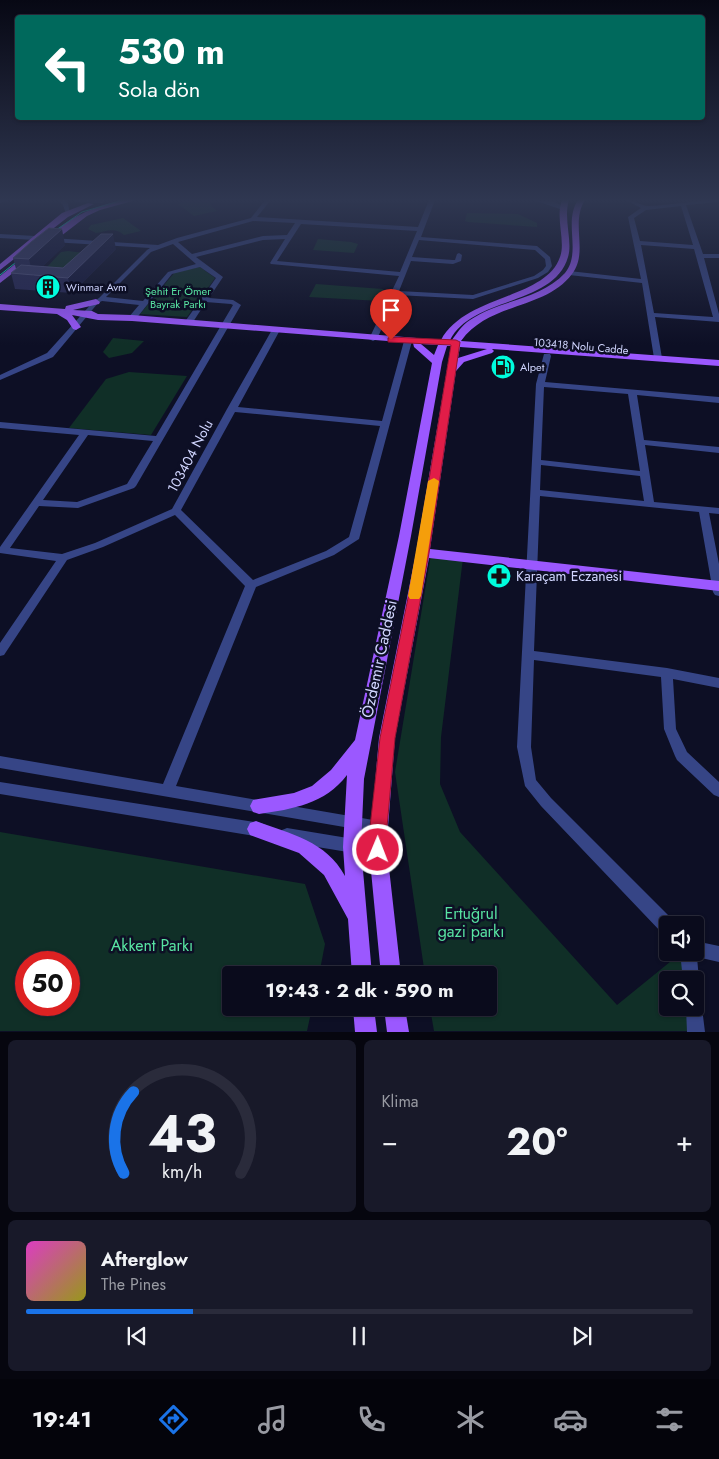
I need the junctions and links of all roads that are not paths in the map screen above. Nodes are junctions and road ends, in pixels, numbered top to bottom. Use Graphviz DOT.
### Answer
graph roads {
  1 [pos="23,248"];
  2 [pos="156,248"];
  3 [pos="181,248"];
  4 [pos="223,248"];
  5 [pos="283,248"];
  6 [pos="413,248"];
  7 [pos="537,248"];
  8 [pos="565,248"];
  9 [pos="576,248"];
  10 [pos="638,248"];
  11 [pos="697,248"];
  12 [pos="37,251"];
  13 [pos="459,255"];
  14 [pos="192,256"];
  15 [pos="700,256"];
  16 [pos="719,256"];
  17 [pos="409,259"];
  18 [pos="201,265"];
  19 [pos="0,268"];
  20 [pos="568,273"];
  21 [pos="403,274"];
  22 [pos="0,280"];
  23 [pos="644,282"];
  24 [pos="395,293"];
  25 [pos="204,300"];
  26 [pos="98,301"];
  27 [pos="144,303"];
  28 [pos="1,306"];
  29 [pos="57,311"];
  30 [pos="650,315"];
  31 [pos="85,318"];
  32 [pos="132,318"];
  33 [pos="718,320"];
  34 [pos="188,323"];
  35 [pos="224,326"];
  36 [pos="468,326"];
  37 [pos="276,330"];
  38 [pos="373,339"];
  39 [pos="449,342"];
  40 [pos="412,343"];
  41 [pos="486,347"];
  42 [pos="547,356"];
  43 [pos="658,358"];
  44 [pos="437,362"];
  45 [pos="719,363"];
  46 [pos="719,371"];
  47 [pos="449,374"];
  48 [pos="2,376"];
  49 [pos="540,384"];
  50 [pos="632,392"];
  51 [pos="719,400"];
  52 [pos="231,409"];
  53 [pos="386,424"];
  54 [pos="0,425"];
  55 [pos="85,433"];
  56 [pos="158,439"];
  57 [pos="640,442"];
  58 [pos="719,450"];
  59 [pos="536,462"];
  60 [pos="645,474"];
  61 [pos="536,493"];
  62 [pos="38,502"];
  63 [pos="649,503"];
  64 [pos="702,509"];
  65 [pos="176,511"];
  66 [pos="719,511"];
  67 [pos="2,550"];
  68 [pos="423,553"];
  69 [pos="63,558"];
  70 [pos="532,566"];
  71 [pos="251,585"];
  72 [pos="719,588"];
  73 [pos="0,652"];
  74 [pos="528,655"];
  75 [pos="667,673"];
  76 [pos="719,683"];
  77 [pos="362,740"];
  78 [pos="0,762"];
  79 [pos="0,788"];
  80 [pos="167,791"];
  81 [pos="719,791"];
  82 [pos="259,806"];
  83 [pos="352,824"];
  84 [pos="378,827"];
  85 [pos="256,829"];
  86 [pos="352,847"];
  87 [pos="378,850"];
  88 [pos="357,917"];
  89 [pos="659,918"];
  90 [pos="704,951"];
  91 [pos="719,954"];
  92 [pos="361,966"];
  93 [pos="390,966"];
  94 [pos="365,1016"];
  95 [pos="396,1016"];
  96 [pos="695,1016"];
  97 [pos="366,1032"];
  98 [pos="398,1032"];
  99 [pos="696,1032"];
  1 -- 19 [label="main road"];
  2 -- 26 [label="street"];
  3 -- 14 [label="street"];
  4 -- 14 [label="street"];
  5 -- 21 [label="street"];
  6 -- 17 [label="street"];
  7 -- 24 [label="street"];
  8 -- 39 [label="main road"];
  9 -- 20 [label="main road"];
  10 -- 23 [label="street"];
  11 -- 15 [label="street"];
  12 -- 22 [label="main road"];
  13 -- 17 [label="street"];
  14 -- 18 [label="street"];
  15 -- 16 [label="street"];
  15 -- 33 [label="street"];
  17 -- 21 [label="street"];
  18 -- 25 [label="street"];
  18 -- 27 [label="street"];
  20 -- 23 [label="street"];
  20 -- 36 [label="main road"];
  21 -- 24 [label="street"];
  23 -- 30 [label="street"];
  24 -- 38 [label="street"];
  25 -- 34 [label="street"];
  25 -- 35 [label="street"];
  26 -- 27 [label="street"];
  26 -- 29 [label="main road"];
  26 -- 31 [label="street"];
  27 -- 32 [label="street"];
  28 -- 29 [label="main road"];
  29 -- 31 [label="main road"];
  29 -- 31 [label="main road"];
  30 -- 33 [label="street"];
  30 -- 43 [label="street"];
  31 -- 32 [label="main road"];
  31 -- 32 [label="main road"];
  31 -- 48 [label="street"];
  32 -- 34 [label="main road"];
  34 -- 35 [label="main road"];
  35 -- 37 [label="main road"];
  35 -- 56 [label="street"];
  36 -- 39 [label="main road, Özdemir Caddesi"];
  36 -- 41 [label="main road"];
  37 -- 38 [label="main road"];
  37 -- 52 [label="street, 103404 Nolu"];
  38 -- 40 [label="main road"];
  39 -- 40 [label="main road"];
  39 -- 40 [label="main road"];
  39 -- 41 [label="main road, 103418 Nolu Cadde"];
  39 -- 44 [label="main road, Özdemir Caddesi"];
  39 -- 47 [label="main road, Özdemir Caddesi"];
  40 -- 44 [label="main road"];
  40 -- 53 [label="street"];
  41 -- 42 [label="main road, 103418 Nolu Cadde"];
  41 -- 43 [label="main road"];
  41 -- 47 [label="main road"];
  42 -- 46 [label="main road, 103418 Nolu Cadde"];
  42 -- 49 [label="street"];
  43 -- 45 [label="main road"];
  44 -- 77 [label="main road, Özdemir Caddesi"];
  47 -- 68 [label="main road, Özdemir Caddesi"];
  49 -- 50 [label="street"];
  49 -- 59 [label="street"];
  50 -- 51 [label="street"];
  50 -- 57 [label="street"];
  52 -- 53 [label="street"];
  52 -- 65 [label="street, 103404 Nolu"];
  53 -- 71 [label="street"];
  54 -- 55 [label="street"];
  55 -- 56 [label="street"];
  55 -- 62 [label="street"];
  56 -- 62 [label="street"];
  57 -- 58 [label="street"];
  57 -- 60 [label="street"];
  59 -- 60 [label="street"];
  59 -- 61 [label="street"];
  60 -- 63 [label="street"];
  61 -- 63 [label="street"];
  61 -- 70 [label="street"];
  62 -- 67 [label="street"];
  63 -- 64 [label="street"];
  64 -- 66 [label="street"];
  64 -- 72 [label="street"];
  65 -- 69 [label="street, 103404 Nolu"];
  65 -- 71 [label="street"];
  67 -- 69 [label="street, 103404 Nolu"];
  68 -- 70 [label="main road"];
  68 -- 84 [label="main road, Özdemir Caddesi"];
  69 -- 73 [label="street"];
  70 -- 72 [label="main road"];
  70 -- 74 [label="street"];
  71 -- 80 [label="street"];
  74 -- 75 [label="street"];
  74 -- 89 [label="street"];
  75 -- 76 [label="street"];
  75 -- 81 [label="street"];
  77 -- 82 [label="main road"];
  77 -- 83 [label="main road, Özdemir Caddesi"];
  78 -- 80 [label="street"];
  79 -- 85 [label="street"];
  80 -- 82 [label="street"];
  82 -- 83 [label="street"];
  83 -- 84 [label="street"];
  83 -- 86 [label="main road, Özdemir Caddesi"];
  84 -- 87 [label="main road, Özdemir Caddesi"];
  85 -- 86 [label="street"];
  85 -- 88 [label="main road"];
  86 -- 87 [label="street"];
  86 -- 88 [label="main road, Özdemir Caddesi"];
  87 -- 93 [label="main road, Özdemir Caddesi"];
  88 -- 92 [label="main road, Özdemir Caddesi"];
  90 -- 91 [label="street"];
  94 -- 97 [label="main road"];
  95 -- 98 [label="main road"];
  96 -- 99 [label="street"];
}
